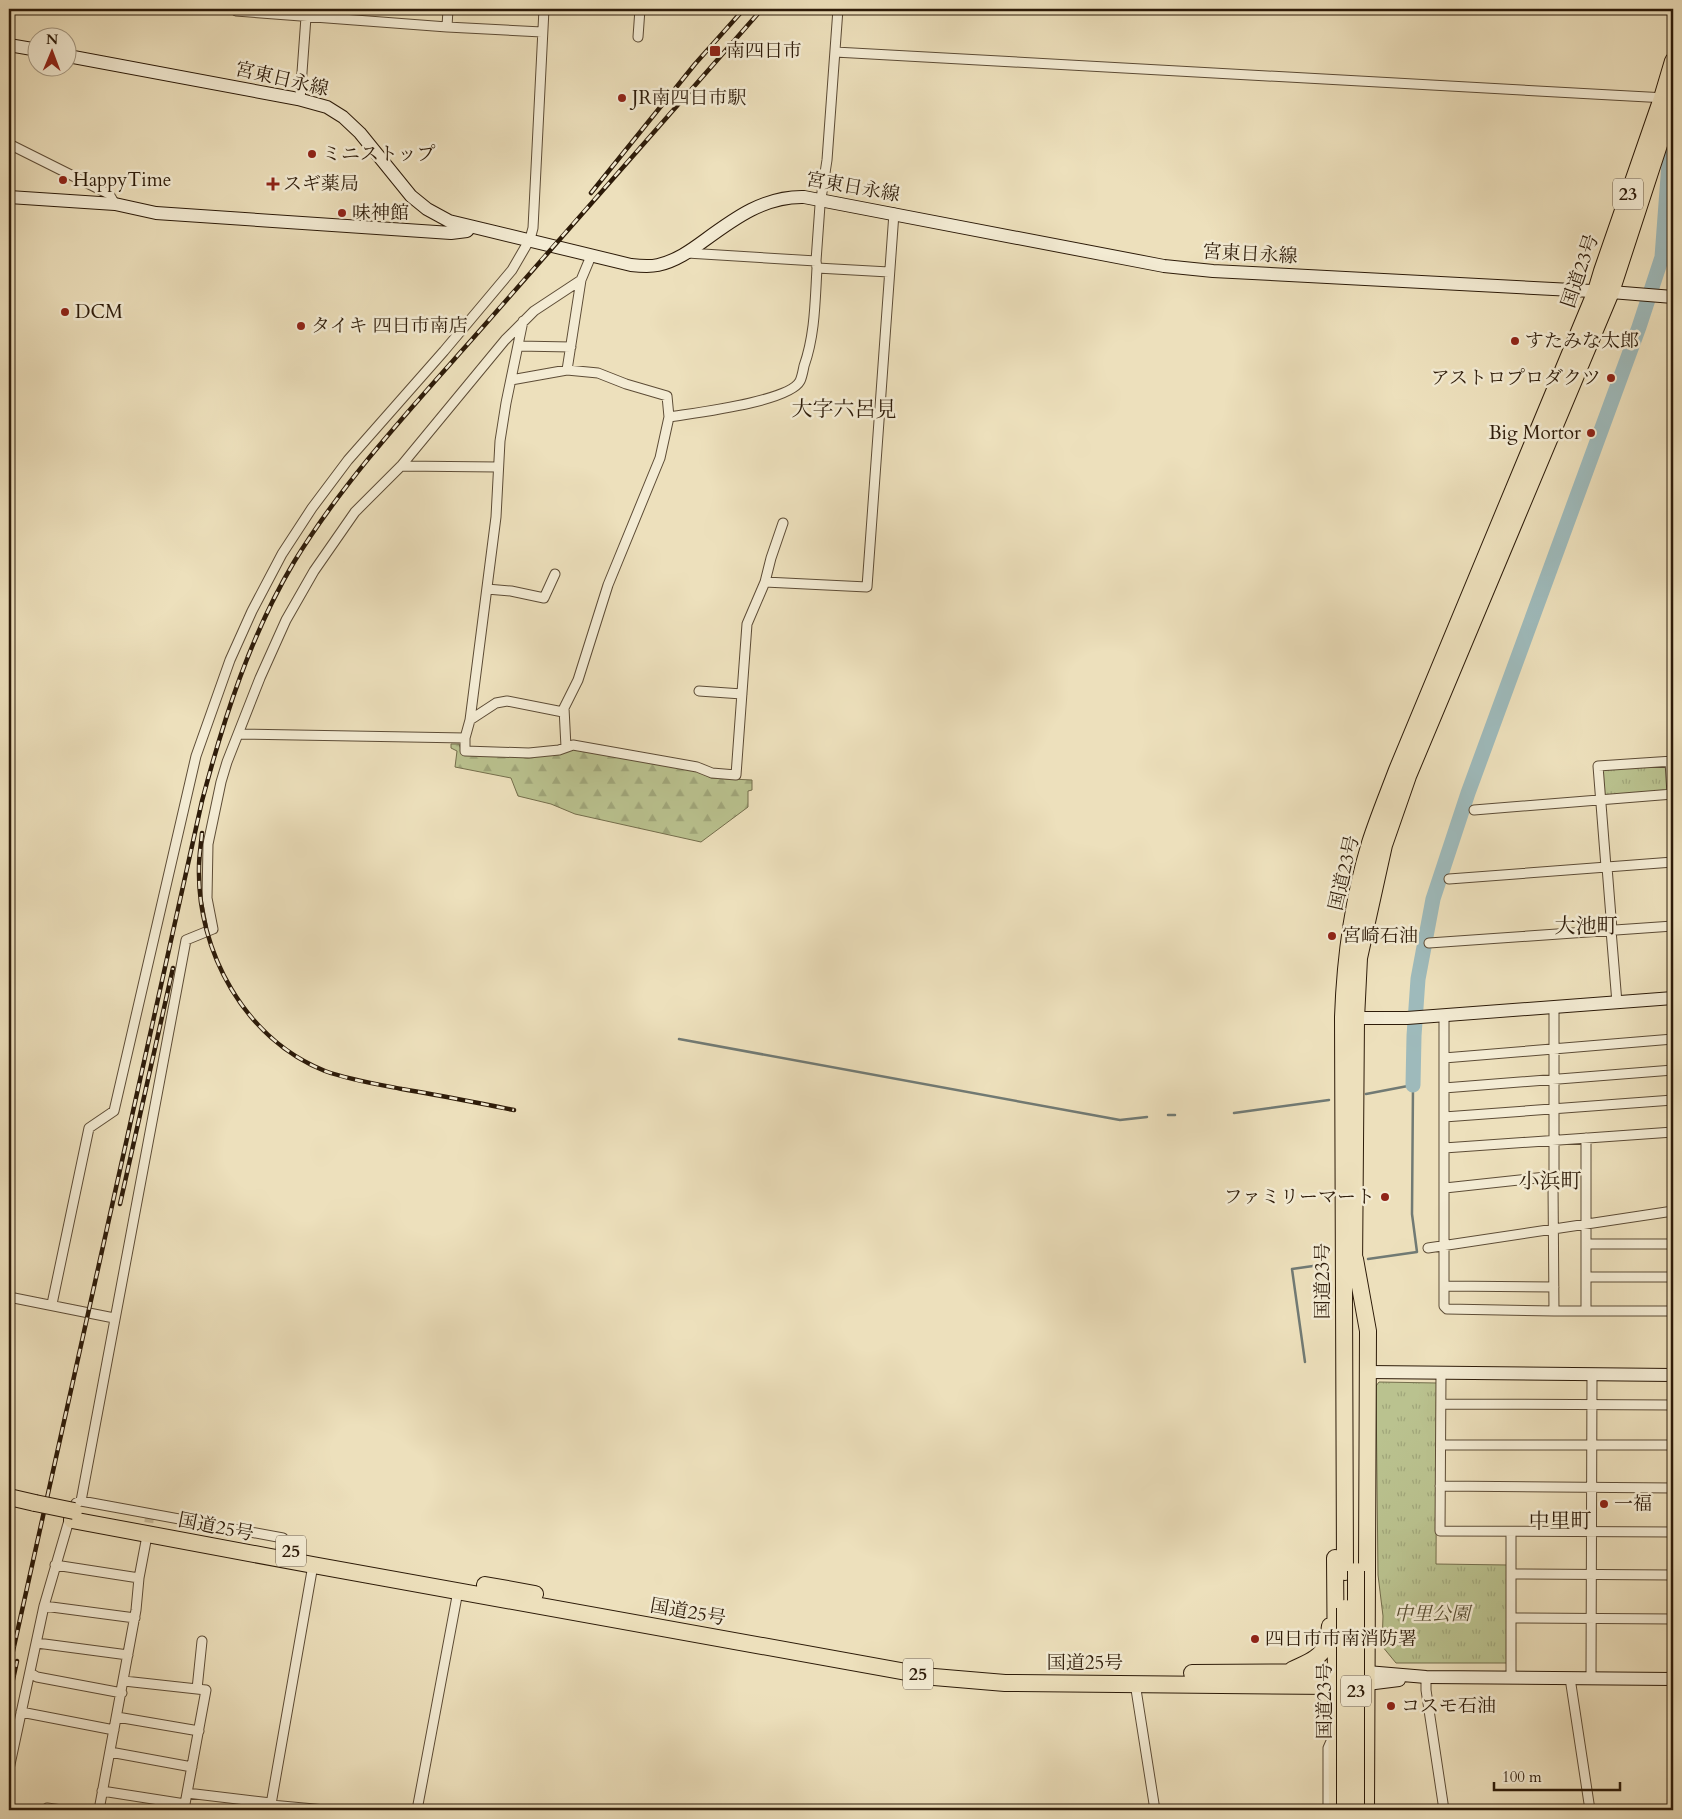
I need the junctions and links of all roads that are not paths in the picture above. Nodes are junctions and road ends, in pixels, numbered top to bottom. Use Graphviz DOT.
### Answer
graph roads {
  1 [pos="448,9"];
  2 [pos="544,9"];
  3 [pos="640,9"];
  4 [pos="838,9"];
  5 [pos="236,11"];
  6 [pos="306,16"];
  7 [pos="447,27"];
  8 [pos="542,32"];
  9 [pos="638,37"];
  10 [pos="9,45"];
  11 [pos="28,48"];
  12 [pos="834,52"];
  13 [pos="78,58"];
  14 [pos="1673,61"];
  15 [pos="300,100"];
  16 [pos="1670,100"];
  17 [pos="9,144"];
  18 [pos="9,197"];
  19 [pos="822,199"];
  20 [pos="115,204"];
  21 [pos="894,213"];
  22 [pos="470,227"];
  23 [pos="530,239"];
  24 [pos="687,253"];
  25 [pos="591,256"];
  26 [pos="816,265"];
  27 [pos="889,272"];
  28 [pos="581,280"];
  29 [pos="1604,292"];
  30 [pos="1673,297"];
  31 [pos="523,321"];
  32 [pos="518,346"];
  33 [pos="571,347"];
  34 [pos="567,370"];
  35 [pos="510,380"];
  36 [pos="669,417"];
  37 [pos="401,466"];
  38 [pos="497,467"];
  39 [pos="783,523"];
  40 [pos="555,574"];
  41 [pos="765,582"];
  42 [pos="486,588"];
  43 [pos="698,691"];
  44 [pos="742,694"];
  45 [pos="563,712"];
  46 [pos="470,720"];
  47 [pos="239,734"];
  48 [pos="464,738"];
  49 [pos="566,747"];
  50 [pos="1671,761"];
  51 [pos="1673,794"];
  52 [pos="1601,800"];
  53 [pos="1474,810"];
  54 [pos="1673,862"];
  55 [pos="1607,867"];
  56 [pos="1449,879"];
  57 [pos="1673,926"];
  58 [pos="1612,930"];
  59 [pos="1429,943"];
  60 [pos="1673,998"];
  61 [pos="1617,1002"];
  62 [pos="1554,1007"];
  63 [pos="1444,1015"];
  64 [pos="1349,1018"];
  65 [pos="1673,1039"];
  66 [pos="1554,1049"];
  67 [pos="1444,1058"];
  68 [pos="1673,1070"];
  69 [pos="1554,1079"];
  70 [pos="1444,1088"];
  71 [pos="1673,1100"];
  72 [pos="1554,1109"];
  73 [pos="1444,1117"];
  74 [pos="1673,1132"];
  75 [pos="1586,1138"];
  76 [pos="1554,1141"];
  77 [pos="1444,1148"];
  78 [pos="1554,1178"];
  79 [pos="1445,1188"];
  80 [pos="1673,1211"];
  81 [pos="1586,1224"];
  82 [pos="1554,1229"];
  83 [pos="1586,1244"];
  84 [pos="1673,1244"];
  85 [pos="1444,1245"];
  86 [pos="1428,1248"];
  87 [pos="1349,1254"];
  88 [pos="1586,1277"];
  89 [pos="1673,1277"];
  90 [pos="1445,1286"];
  91 [pos="1554,1287"];
  92 [pos="9,1297"];
  93 [pos="52,1304"];
  94 [pos="1554,1311"];
  95 [pos="1673,1311"];
  96 [pos="1586,1312"];
  97 [pos="114,1318"];
  98 [pos="1368,1372"];
  99 [pos="1441,1374"];
  100 [pos="1592,1374"];
  101 [pos="1673,1375"];
  102 [pos="1441,1404"];
  103 [pos="1592,1405"];
  104 [pos="1673,1405"];
  105 [pos="1441,1445"];
  106 [pos="1592,1445"];
  107 [pos="1673,1446"];
  108 [pos="1440,1486"];
  109 [pos="1592,1488"];
  110 [pos="1673,1488"];
  111 [pos="9,1497"];
  112 [pos="9,1507"];
  113 [pos="34,1508"];
  114 [pos="76,1510"];
  115 [pos="1511,1532"];
  116 [pos="1592,1532"];
  117 [pos="1673,1532"];
  118 [pos="146,1541"];
  119 [pos="55,1565"];
  120 [pos="313,1565"];
  121 [pos="1350,1572"];
  122 [pos="1511,1574"];
  123 [pos="1592,1575"];
  124 [pos="1673,1575"];
  125 [pos="139,1578"];
  126 [pos="458,1591"];
  127 [pos="44,1606"];
  128 [pos="1335,1614"];
  129 [pos="135,1618"];
  130 [pos="1511,1618"];
  131 [pos="1592,1619"];
  132 [pos="1673,1619"];
  133 [pos="202,1641"];
  134 [pos="37,1643"];
  135 [pos="128,1655"];
  136 [pos="1290,1672"];
  137 [pos="30,1673"];
  138 [pos="1426,1677"];
  139 [pos="1511,1677"];
  140 [pos="1367,1678"];
  141 [pos="1570,1678"];
  142 [pos="1591,1678"];
  143 [pos="1336,1679"];
  144 [pos="1673,1679"];
  145 [pos="124,1681"];
  146 [pos="1136,1683"];
  147 [pos="197,1689"];
  148 [pos="122,1693"];
  149 [pos="21,1712"];
  150 [pos="117,1717"];
  151 [pos="1337,1727"];
  152 [pos="114,1730"];
  153 [pos="199,1731"];
  154 [pos="1366,1731"];
  155 [pos="110,1752"];
  156 [pos="192,1766"];
  157 [pos="9,1769"];
  158 [pos="102,1790"];
  159 [pos="187,1793"];
  160 [pos="270,1806"];
  161 [pos="47,1808"];
  162 [pos="62,1810"];
  163 [pos="99,1810"];
  164 [pos="325,1810"];
  165 [pos="417,1810"];
  166 [pos="1155,1810"];
  167 [pos="1328,1810"];
  168 [pos="1337,1810"];
  169 [pos="1345,1810"];
  170 [pos="1356,1810"];
  171 [pos="1366,1810"];
  172 [pos="1373,1810"];
  173 [pos="1444,1810"];
  174 [pos="1590,1810"];
  1 -- 7 [label="street"];
  2 -- 8 [label="street"];
  3 -- 9 [label="street"];
  4 -- 12 [label="street"];
  5 -- 6 [label="street"];
  6 -- 7 [label="street"];
  6 -- 15 [label="street"];
  7 -- 8 [label="street"];
  8 -- 23 [label="street"];
  10 -- 11 [label="main road"];
  12 -- 16 [label="street"];
  12 -- 19 [label="street"];
  13 -- 15 [label="main road, 宮東日永線"];
  14 -- 16 [label="highway, 国道23号 / 23"];
  15 -- 22 [label="main road, 宮東日永線"];
  16 -- 29 [label="highway, 国道23号 / 23"];
  17 -- 20 [label="street"];
  18 -- 20 [label="main road"];
  19 -- 21 [label="main road, 宮東日永線"];
  19 -- 24 [label="main road, 宮東日永線"];
  19 -- 26 [label="street"];
  20 -- 22 [label="main road"];
  21 -- 27 [label="street"];
  21 -- 29 [label="main road, 宮東日永線"];
  22 -- 23 [label="main road, 宮東日永線"];
  23 -- 25 [label="main road, 宮東日永線"];
  23 -- 93 [label="street"];
  24 -- 25 [label="main road, 宮東日永線"];
  24 -- 26 [label="street"];
  25 -- 28 [label="street"];
  26 -- 27 [label="street"];
  26 -- 36 [label="street"];
  27 -- 41 [label="street"];
  28 -- 31 [label="street"];
  28 -- 33 [label="street"];
  29 -- 30 [label="main road, 宮東日永線"];
  29 -- 64 [label="highway, 国道23号 / 23"];
  31 -- 32 [label="street"];
  31 -- 37 [label="street"];
  32 -- 33 [label="street"];
  32 -- 35 [label="street"];
  33 -- 34 [label="street"];
  34 -- 35 [label="street"];
  34 -- 36 [label="street"];
  35 -- 38 [label="street"];
  36 -- 45 [label="street"];
  37 -- 38 [label="street"];
  37 -- 47 [label="street"];
  38 -- 42 [label="street"];
  39 -- 41 [label="street"];
  40 -- 42 [label="street"];
  41 -- 44 [label="street"];
  42 -- 46 [label="street"];
  43 -- 44 [label="street"];
  44 -- 49 [label="street"];
  45 -- 46 [label="street"];
  45 -- 49 [label="street"];
  46 -- 48 [label="street"];
  47 -- 48 [label="street"];
  47 -- 97 [label="street"];
  48 -- 49 [label="street"];
  50 -- 51 [label="street"];
  50 -- 52 [label="street"];
  51 -- 52 [label="street"];
  52 -- 53 [label="street"];
  52 -- 55 [label="street"];
  54 -- 55 [label="street"];
  55 -- 56 [label="street"];
  55 -- 58 [label="street"];
  57 -- 58 [label="street"];
  58 -- 59 [label="street"];
  58 -- 61 [label="street"];
  60 -- 61 [label="main road"];
  61 -- 62 [label="main road"];
  62 -- 63 [label="main road"];
  62 -- 66 [label="street"];
  63 -- 64 [label="main road"];
  63 -- 67 [label="street"];
  64 -- 87 [label="highway, 国道23号 / 23"];
  65 -- 66 [label="street"];
  66 -- 67 [label="street"];
  66 -- 69 [label="street"];
  67 -- 70 [label="street"];
  68 -- 69 [label="street"];
  69 -- 70 [label="street"];
  69 -- 72 [label="street"];
  70 -- 73 [label="street"];
  71 -- 72 [label="street"];
  72 -- 73 [label="street"];
  72 -- 76 [label="street"];
  73 -- 77 [label="street"];
  74 -- 75 [label="street"];
  75 -- 76 [label="street"];
  75 -- 81 [label="street"];
  76 -- 77 [label="street"];
  76 -- 78 [label="street"];
  77 -- 79 [label="street"];
  78 -- 79 [label="street"];
  78 -- 82 [label="street"];
  79 -- 85 [label="street"];
  80 -- 81 [label="street"];
  81 -- 82 [label="street"];
  81 -- 83 [label="street"];
  82 -- 85 [label="street"];
  82 -- 91 [label="street"];
  83 -- 84 [label="street"];
  83 -- 88 [label="street"];
  85 -- 86 [label="street"];
  85 -- 90 [label="street"];
  87 -- 98 [label="highway"];
  87 -- 121 [label="highway, 国道23号 / 23"];
  87 -- 128 [label="highway"];
  88 -- 89 [label="street"];
  88 -- 96 [label="street"];
  90 -- 91 [label="street"];
  90 -- 94 [label="street"];
  91 -- 94 [label="street"];
  92 -- 93 [label="street"];
  93 -- 97 [label="street"];
  94 -- 96 [label="street"];
  95 -- 96 [label="street"];
  97 -- 114 [label="street"];
  98 -- 99 [label="main road"];
  98 -- 140 [label="highway"];
  99 -- 100 [label="main road"];
  99 -- 102 [label="street"];
  100 -- 101 [label="main road"];
  100 -- 103 [label="street"];
  102 -- 103 [label="street"];
  102 -- 105 [label="street"];
  103 -- 104 [label="street"];
  103 -- 106 [label="street"];
  105 -- 106 [label="street"];
  105 -- 108 [label="street"];
  106 -- 107 [label="street"];
  106 -- 109 [label="street"];
  108 -- 109 [label="street"];
  108 -- 115 [label="street"];
  109 -- 110 [label="street"];
  109 -- 116 [label="street"];
  111 -- 113 [label="highway, 国道25号 / 25"];
  112 -- 113 [label="highway, 国道25号 / 25"];
  113 -- 114 [label="highway, 国道25号 / 25, bridge"];
  114 -- 119 [label="street"];
  114 -- 120 [label="highway, 国道25号 / 25"];
  114 -- 136 [label="highway, 国道25号 / 25"];
  115 -- 116 [label="street"];
  115 -- 122 [label="street"];
  116 -- 117 [label="street"];
  116 -- 123 [label="street"];
  118 -- 125 [label="street"];
  119 -- 125 [label="street"];
  119 -- 127 [label="street"];
  120 -- 126 [label="highway, 国道25号 / 25"];
  120 -- 160 [label="street"];
  121 -- 169 [label="highway, 国道23号 / 23, bridge"];
  121 -- 170 [label="highway, 国道23号 / 23, bridge"];
  122 -- 123 [label="street"];
  122 -- 130 [label="street"];
  123 -- 124 [label="street"];
  123 -- 131 [label="street"];
  125 -- 129 [label="street"];
  126 -- 146 [label="highway, 国道25号 / 25"];
  126 -- 165 [label="street"];
  127 -- 129 [label="street"];
  127 -- 134 [label="street"];
  128 -- 136 [label="highway"];
  128 -- 143 [label="highway"];
  129 -- 135 [label="street"];
  130 -- 131 [label="street"];
  130 -- 139 [label="street"];
  131 -- 132 [label="street"];
  131 -- 142 [label="street"];
  133 -- 147 [label="street"];
  134 -- 135 [label="street"];
  134 -- 137 [label="street"];
  135 -- 145 [label="street"];
  136 -- 143 [label="highway, 国道25号 / 25"];
  137 -- 148 [label="street"];
  137 -- 149 [label="street"];
  138 -- 139 [label="main road"];
  138 -- 140 [label="main road"];
  138 -- 173 [label="street"];
  139 -- 141 [label="main road"];
  140 -- 143 [label="highway, 国道25号 / 25"];
  140 -- 154 [label="highway"];
  141 -- 142 [label="main road"];
  141 -- 174 [label="street"];
  142 -- 144 [label="main road"];
  143 -- 146 [label="highway, 国道25号 / 25"];
  143 -- 151 [label="highway, 23"];
  145 -- 147 [label="street"];
  145 -- 148 [label="street"];
  146 -- 166 [label="street"];
  147 -- 153 [label="street"];
  148 -- 150 [label="street"];
  149 -- 152 [label="street"];
  149 -- 157 [label="street"];
  150 -- 152 [label="street"];
  150 -- 153 [label="street"];
  151 -- 167 [label="street"];
  151 -- 168 [label="highway, 23"];
  152 -- 155 [label="street"];
  153 -- 156 [label="street"];
  154 -- 171 [label="highway"];
  154 -- 172 [label="street"];
  155 -- 156 [label="street"];
  155 -- 158 [label="street"];
  156 -- 159 [label="street"];
  158 -- 159 [label="street"];
  158 -- 163 [label="street"];
  159 -- 160 [label="street"];
  160 -- 164 [label="street"];
  161 -- 162 [label="street"];
}
